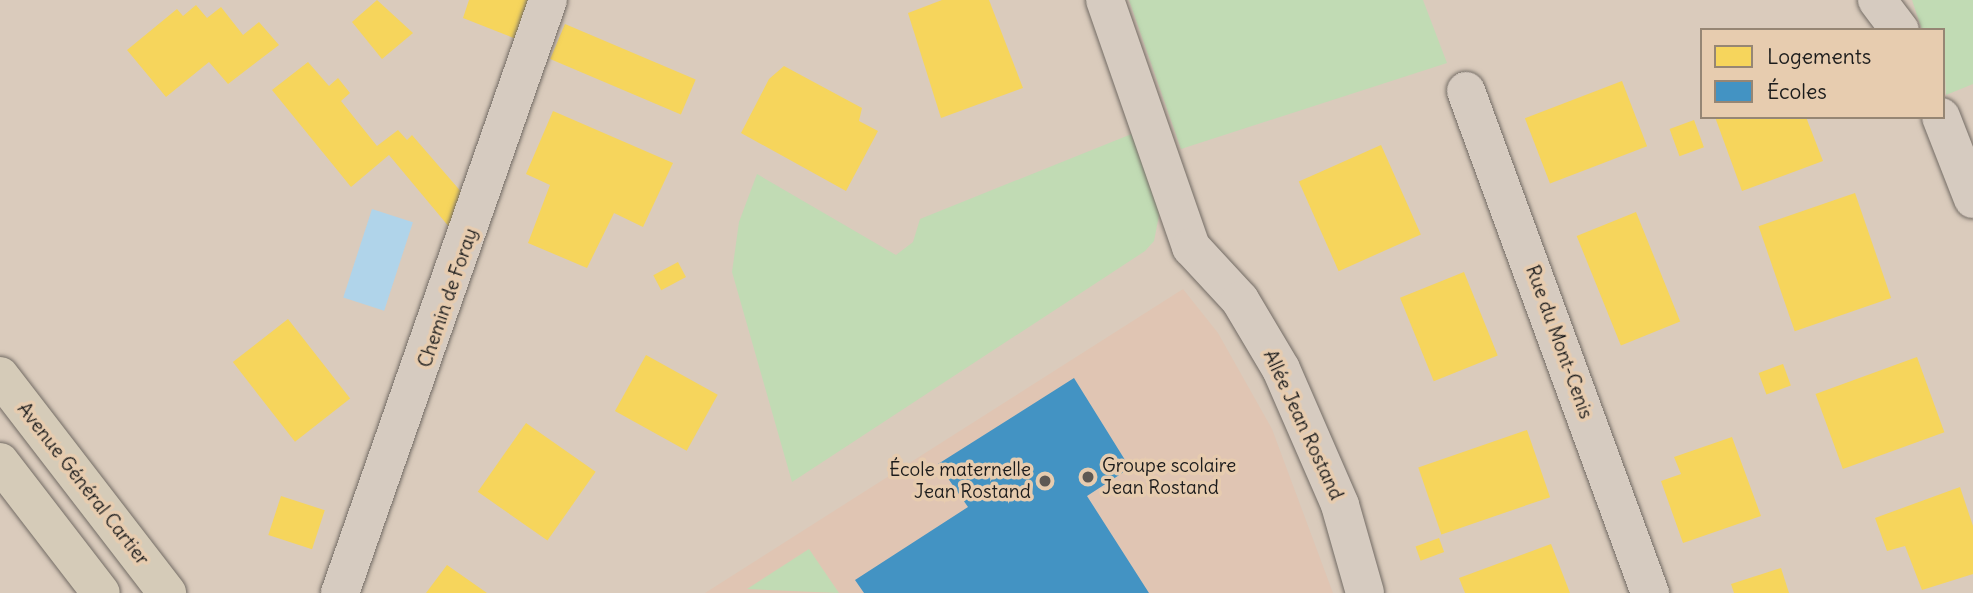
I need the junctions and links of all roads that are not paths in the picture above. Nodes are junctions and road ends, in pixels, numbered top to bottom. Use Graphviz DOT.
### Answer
graph roads {
  1 [pos="548,0"];
  2 [pos="1105,0"];
  3 [pos="1877,0"];
  4 [pos="1898,28"];
  5 [pos="1466,91"];
  6 [pos="1942,119"];
  7 [pos="1973,198"];
  8 [pos="0,376"];
  9 [pos="0,462"];
  10 [pos="100,593"];
  11 [pos="167,593"];
  12 [pos="340,593"];
  13 [pos="1366,593"];
  14 [pos="1650,593"];
  1 -- 12 [label="street, Chemin de Foray"];
  2 -- 13 [label="street, Allée Jean Rostand"];
  3 -- 4 [label="street"];
  5 -- 14 [label="street, Rue du Mont-Cenis"];
  6 -- 7 [label="street"];
  8 -- 11 [label="main road, Avenue Général Cartier"];
  9 -- 10 [label="main road"];
}
